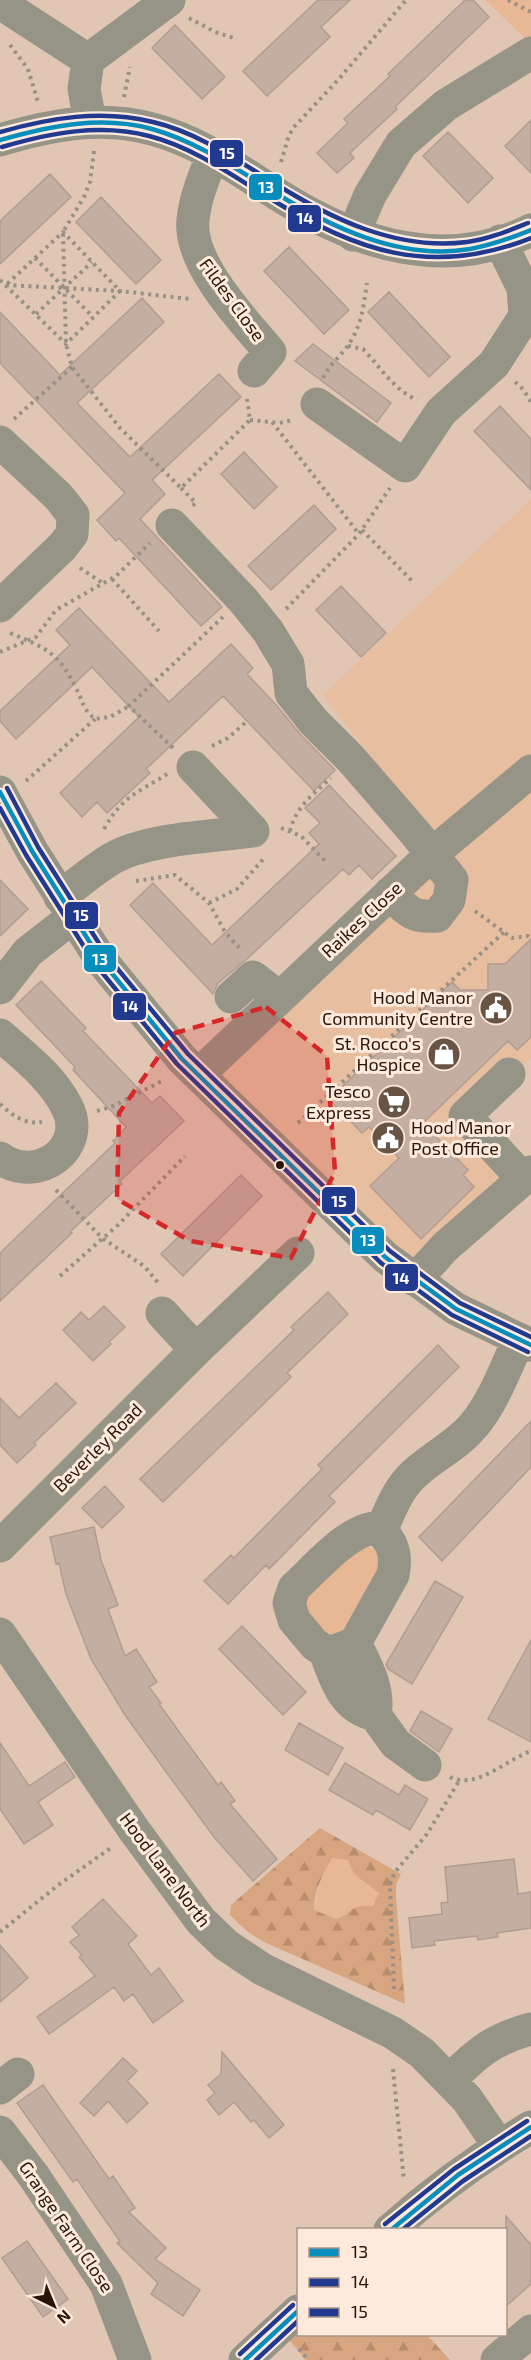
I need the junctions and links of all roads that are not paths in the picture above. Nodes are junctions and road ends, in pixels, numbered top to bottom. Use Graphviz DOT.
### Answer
graph roads {
  1 [pos="5,3"];
  2 [pos="163,5"];
  3 [pos="531,53"];
  4 [pos="88,60"];
  5 [pos="92,136"];
  6 [pos="0,140"];
  7 [pos="213,154"];
  8 [pos="531,230"];
  9 [pos="353,235"];
  10 [pos="500,241"];
  11 [pos="254,371"];
  12 [pos="317,404"];
  13 [pos="4,433"];
  14 [pos="172,525"];
  15 [pos="2,618"];
  16 [pos="190,764"];
  17 [pos="531,771"];
  18 [pos="4,799"];
  19 [pos="432,854"];
  20 [pos="390,893"];
  21 [pos="67,907"];
  22 [pos="242,987"];
  23 [pos="0,988"];
  24 [pos="279,997"];
  25 [pos="0,1035"];
  26 [pos="199,1074"];
  27 [pos="509,1074"];
  28 [pos="0,1158"];
  29 [pos="527,1176"];
  30 [pos="298,1253"];
  31 [pos="415,1280"];
  32 [pos="162,1313"];
  33 [pos="525,1342"];
  34 [pos="196,1350"];
  35 [pos="381,1532"];
  36 [pos="0,1545"];
  37 [pos="0,1634"];
  38 [pos="340,1647"];
  39 [pos="425,1765"];
  40 [pos="531,2029"];
  41 [pos="450,2080"];
  42 [pos="531,2127"];
  43 [pos="0,2132"];
  44 [pos="499,2146"];
  45 [pos="391,2228"];
  46 [pos="297,2312"];
  47 [pos="531,2331"];
  48 [pos="135,2360"];
  49 [pos="244,2360"];
  50 [pos="497,2360"];
  1 -- 4 [label="street"];
  2 -- 4 [label="street"];
  3 -- 9 [label="street"];
  4 -- 5 [label="street"];
  5 -- 6 [label="street"];
  5 -- 7 [label="street"];
  7 -- 9 [label="street"];
  7 -- 11 [label="street, Fildes Close"];
  8 -- 10 [label="street"];
  9 -- 10 [label="street"];
  10 -- 12 [label="street"];
  13 -- 15 [label="street"];
  14 -- 19 [label="street"];
  16 -- 21 [label="street"];
  17 -- 19 [label="street, Raikes Close"];
  18 -- 21 [label="street"];
  19 -- 20 [label="street, Raikes Close"];
  19 -- 20 [label="street"];
  20 -- 24 [label="street, Raikes Close"];
  21 -- 23 [label="street"];
  21 -- 26 [label="street"];
  22 -- 24 [label="street"];
  24 -- 26 [label="street, Raikes Close"];
  25 -- 28 [label="street"];
  26 -- 31 [label="street"];
  27 -- 29 [label="street"];
  29 -- 31 [label="street"];
  30 -- 34 [label="street, Beverley Road"];
  31 -- 33 [label="street"];
  32 -- 34 [label="street"];
  33 -- 35 [label="street"];
  34 -- 36 [label="street, Beverley Road"];
  35 -- 38 [label="street"];
  35 -- 38 [label="street"];
  37 -- 41 [label="street, Hood Lane North"];
  38 -- 39 [label="street"];
  40 -- 41 [label="street"];
  41 -- 44 [label="street, Hood Lane North"];
  42 -- 44 [label="street"];
  43 -- 48 [label="street, Grange Farm Close"];
  44 -- 45 [label="street"];
  46 -- 49 [label="street"];
  47 -- 50 [label="street"];
}
